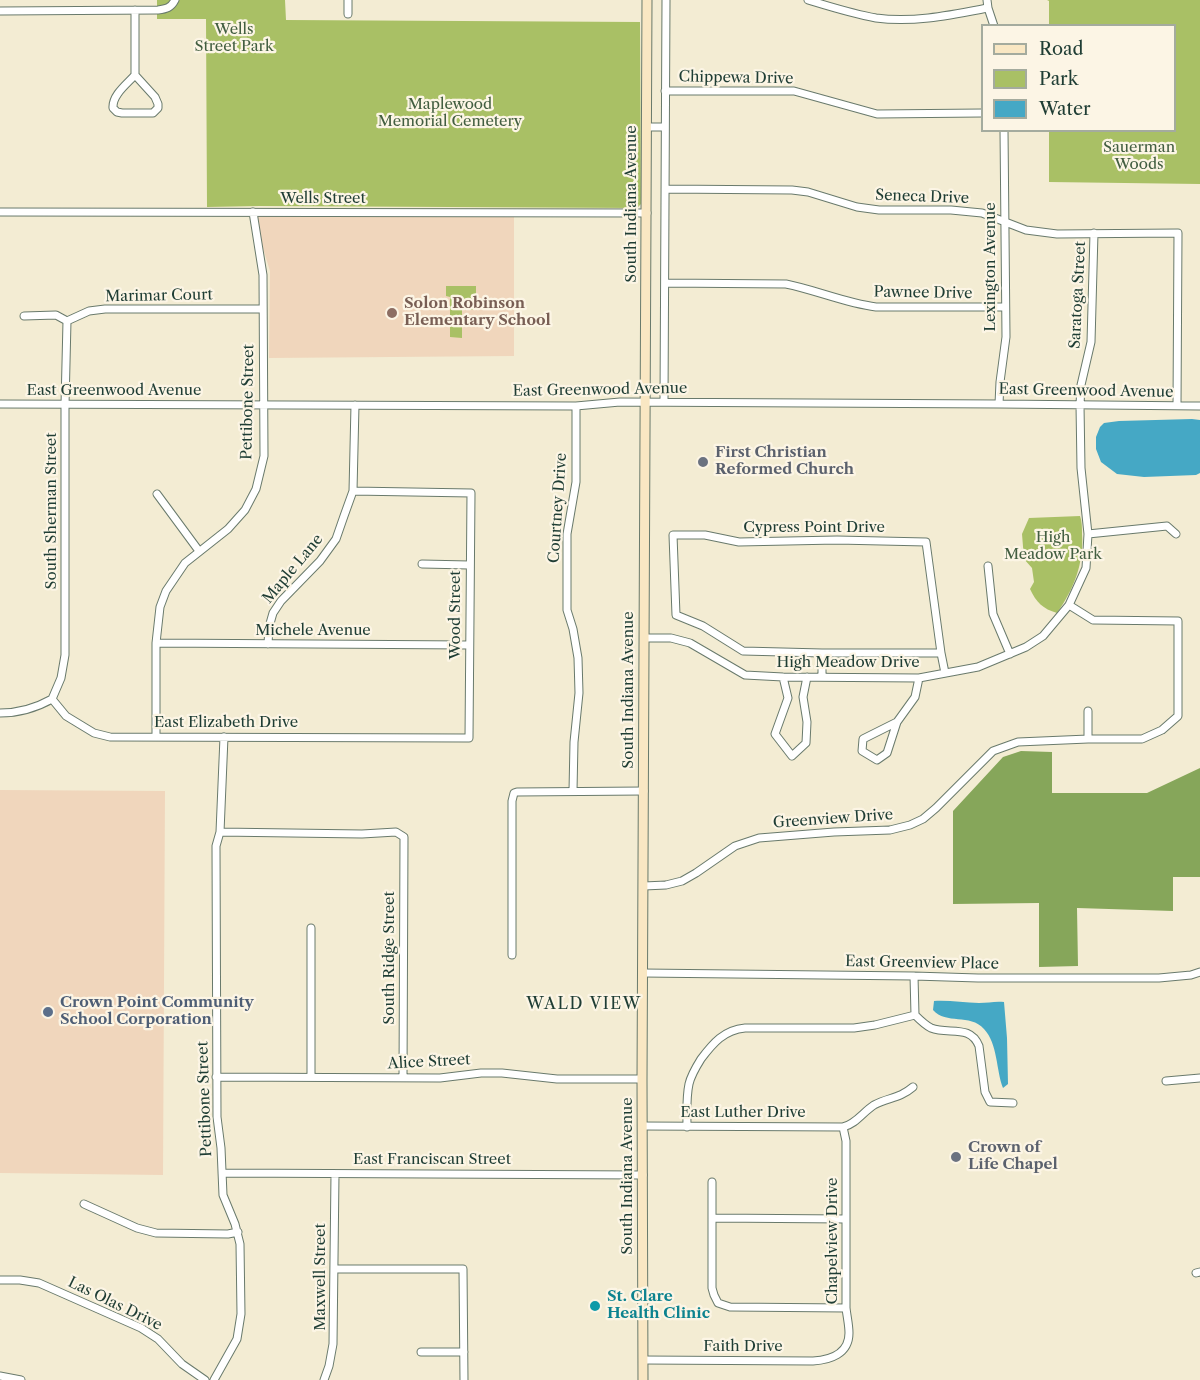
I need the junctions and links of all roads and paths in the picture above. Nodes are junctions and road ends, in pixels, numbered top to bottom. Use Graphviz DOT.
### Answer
graph roads {
  1 [pos="175,0"];
  2 [pos="348,0"];
  3 [pos="647,0"];
  4 [pos="666,0"];
  5 [pos="808,0"];
  6 [pos="987,4"];
  7 [pos="135,10"];
  8 [pos="0,11"];
  9 [pos="348,14"];
  10 [pos="993,24"];
  11 [pos="135,75"];
  12 [pos="665,91"];
  13 [pos="981,113"];
  14 [pos="647,128"];
  15 [pos="665,128"];
  16 [pos="1004,132"];
  17 [pos="665,189"];
  18 [pos="0,212"];
  19 [pos="253,212"];
  20 [pos="647,213"];
  21 [pos="1004,221"];
  22 [pos="1094,233"];
  23 [pos="664,283"];
  24 [pos="1005,308"];
  25 [pos="262,309"];
  26 [pos="24,316"];
  27 [pos="67,321"];
  28 [pos="646,402"];
  29 [pos="664,402"];
  30 [pos="0,404"];
  31 [pos="999,404"];
  32 [pos="65,405"];
  33 [pos="355,405"];
  34 [pos="1080,405"];
  35 [pos="263,406"];
  36 [pos="576,406"];
  37 [pos="1177,406"];
  38 [pos="1200,406"];
  39 [pos="353,491"];
  40 [pos="157,494"];
  41 [pos="1088,534"];
  42 [pos="1176,534"];
  43 [pos="199,551"];
  44 [pos="422,564"];
  45 [pos="469,565"];
  46 [pos="988,566"];
  47 [pos="1069,605"];
  48 [pos="644,638"];
  49 [pos="156,643"];
  50 [pos="268,644"];
  51 [pos="469,645"];
  52 [pos="822,653"];
  53 [pos="941,653"];
  54 [pos="1010,654"];
  55 [pos="945,674"];
  56 [pos="783,677"];
  57 [pos="807,677"];
  58 [pos="822,677"];
  59 [pos="919,678"];
  60 [pos="52,699"];
  61 [pos="1088,711"];
  62 [pos="0,713"];
  63 [pos="897,722"];
  64 [pos="156,736"];
  65 [pos="224,736"];
  66 [pos="469,738"];
  67 [pos="1088,739"];
  68 [pos="573,791"];
  69 [pos="644,791"];
  70 [pos="220,832"];
  71 [pos="644,886"];
  72 [pos="311,928"];
  73 [pos="512,955"];
  74 [pos="1200,972"];
  75 [pos="643,973"];
  76 [pos="914,976"];
  77 [pos="915,1016"];
  78 [pos="216,1077"];
  79 [pos="311,1077"];
  80 [pos="403,1078"];
  81 [pos="1200,1078"];
  82 [pos="642,1079"];
  83 [pos="1166,1081"];
  84 [pos="914,1087"];
  85 [pos="1013,1103"];
  86 [pos="642,1126"];
  87 [pos="687,1127"];
  88 [pos="843,1128"];
  89 [pos="222,1173"];
  90 [pos="335,1174"];
  91 [pos="643,1174"];
  92 [pos="712,1182"];
  93 [pos="84,1204"];
  94 [pos="712,1218"];
  95 [pos="846,1219"];
  96 [pos="238,1232"];
  97 [pos="334,1269"];
  98 [pos="0,1280"];
  99 [pos="846,1308"];
  100 [pos="421,1352"];
  101 [pos="464,1352"];
  102 [pos="840,1353"];
  103 [pos="643,1360"];
  104 [pos="0,1376"];
  105 [pos="21,1380"];
  106 [pos="205,1380"];
  107 [pos="214,1380"];
  108 [pos="324,1380"];
  109 [pos="464,1380"];
  110 [pos="643,1380"];
  1 -- 7 [label="street"];
  2 -- 9 [label="street"];
  3 -- 14 [label="main road, South Indiana Avenue"];
  4 -- 12 [label="street"];
  5 -- 6 [label="street"];
  6 -- 10 [label="street"];
  7 -- 8 [label="street"];
  7 -- 11 [label="street"];
  11 -- 11 [label="street"];
  12 -- 13 [label="street, Chippewa Drive"];
  12 -- 15 [label="street"];
  14 -- 15 [label="street"];
  14 -- 20 [label="main road, South Indiana Avenue"];
  15 -- 17 [label="street"];
  16 -- 21 [label="street, Lexington Avenue"];
  17 -- 21 [label="street, Seneca Drive"];
  17 -- 23 [label="street"];
  18 -- 19 [label="street, Wells Street"];
  19 -- 20 [label="street, Wells Street"];
  19 -- 25 [label="street, Pettibone Street"];
  20 -- 28 [label="main road, South Indiana Avenue"];
  21 -- 22 [label="street, Seneca Drive"];
  21 -- 24 [label="street, Lexington Avenue"];
  22 -- 34 [label="street, Saratoga Street"];
  22 -- 37 [label="street, Seneca Drive"];
  23 -- 24 [label="street, Pawnee Drive"];
  23 -- 29 [label="street"];
  24 -- 31 [label="street, Lexington Avenue"];
  25 -- 27 [label="street, Marimar Court"];
  25 -- 35 [label="street, Pettibone Street"];
  26 -- 27 [label="street"];
  27 -- 32 [label="street, South Sherman Street"];
  28 -- 29 [label="street, East Greenwood Avenue"];
  28 -- 36 [label="street, East Greenwood Avenue"];
  28 -- 48 [label="main road, South Indiana Avenue"];
  29 -- 31 [label="street, East Greenwood Avenue"];
  30 -- 32 [label="street, East Greenwood Avenue"];
  31 -- 34 [label="street, East Greenwood Avenue"];
  32 -- 35 [label="street, East Greenwood Avenue"];
  32 -- 60 [label="street, South Sherman Street"];
  33 -- 35 [label="street, East Greenwood Avenue"];
  33 -- 36 [label="street, East Greenwood Avenue"];
  33 -- 39 [label="street, Maple Lane"];
  34 -- 37 [label="street, East Greenwood Avenue"];
  34 -- 41 [label="street, Saratoga Street"];
  35 -- 43 [label="street, Pettibone Street"];
  36 -- 68 [label="street, Courtney Drive"];
  37 -- 38 [label="street, East Greenwood Avenue"];
  39 -- 45 [label="street, Wood Street"];
  39 -- 50 [label="street, Maple Lane"];
  40 -- 43 [label="street"];
  41 -- 42 [label="street"];
  41 -- 47 [label="street, Saratoga Street"];
  43 -- 49 [label="street, Pettibone Street"];
  44 -- 45 [label="street"];
  45 -- 51 [label="street, Wood Street"];
  46 -- 54 [label="street"];
  47 -- 54 [label="street, High Meadow Drive"];
  47 -- 67 [label="street, Greenview Drive"];
  48 -- 56 [label="street, High Meadow Drive"];
  48 -- 69 [label="main road, South Indiana Avenue"];
  49 -- 50 [label="street, Michele Avenue"];
  49 -- 64 [label="street, Pettibone Street"];
  50 -- 51 [label="street, Michele Avenue"];
  51 -- 66 [label="street, Wood Street"];
  52 -- 53 [label="street, Cypress Point Drive"];
  52 -- 53 [label="street, Cypress Point Drive"];
  52 -- 58 [label="street"];
  53 -- 55 [label="street"];
  54 -- 55 [label="street, High Meadow Drive"];
  55 -- 59 [label="street, High Meadow Drive"];
  56 -- 57 [label="street, High Meadow Drive"];
  56 -- 57 [label="street"];
  57 -- 58 [label="street, High Meadow Drive"];
  58 -- 59 [label="street, High Meadow Drive"];
  59 -- 63 [label="street"];
  60 -- 62 [label="street"];
  60 -- 64 [label="street, East Elizabeth Drive"];
  61 -- 67 [label="street"];
  63 -- 63 [label="street"];
  64 -- 65 [label="street, East Elizabeth Drive"];
  65 -- 66 [label="street, East Elizabeth Drive"];
  65 -- 70 [label="street, Pettibone Street"];
  67 -- 71 [label="street, Greenview Drive"];
  68 -- 69 [label="street"];
  68 -- 73 [label="street"];
  69 -- 71 [label="main road, South Indiana Avenue"];
  70 -- 78 [label="street, Pettibone Street"];
  70 -- 80 [label="street, South Ridge Street"];
  71 -- 75 [label="main road, South Indiana Avenue"];
  72 -- 79 [label="street"];
  74 -- 76 [label="street, East Greenview Place"];
  75 -- 76 [label="street, East Greenview Place"];
  75 -- 82 [label="main road, South Indiana Avenue"];
  76 -- 77 [label="street"];
  77 -- 85 [label="street"];
  77 -- 87 [label="street"];
  78 -- 79 [label="street, Alice Street"];
  78 -- 89 [label="street, Pettibone Street"];
  79 -- 80 [label="street, Alice Street"];
  80 -- 82 [label="street, Alice Street"];
  81 -- 83 [label="street"];
  82 -- 86 [label="main road, South Indiana Avenue"];
  84 -- 88 [label="street"];
  86 -- 87 [label="street, East Luther Drive"];
  86 -- 91 [label="main road, South Indiana Avenue"];
  87 -- 88 [label="street, East Luther Drive"];
  88 -- 95 [label="street, Chapelview Drive"];
  89 -- 90 [label="street, East Franciscan Street"];
  89 -- 96 [label="street, Pettibone Street"];
  90 -- 91 [label="street, East Franciscan Street"];
  90 -- 97 [label="street, Maxwell Street"];
  91 -- 103 [label="main road, South Indiana Avenue"];
  92 -- 94 [label="street"];
  93 -- 96 [label="street"];
  94 -- 95 [label="street"];
  94 -- 99 [label="street"];
  95 -- 99 [label="street, Chapelview Drive"];
  96 -- 107 [label="street, Pettibone Street"];
  97 -- 101 [label="street"];
  97 -- 108 [label="street, Maxwell Street"];
  98 -- 106 [label="street, Las Olas Drive"];
  99 -- 102 [label="street, Chapelview Drive"];
  100 -- 101 [label="street"];
  101 -- 109 [label="street"];
  102 -- 103 [label="street, Faith Drive"];
  103 -- 110 [label="main road, South Indiana Avenue"];
  104 -- 105 [label="street"];
}
